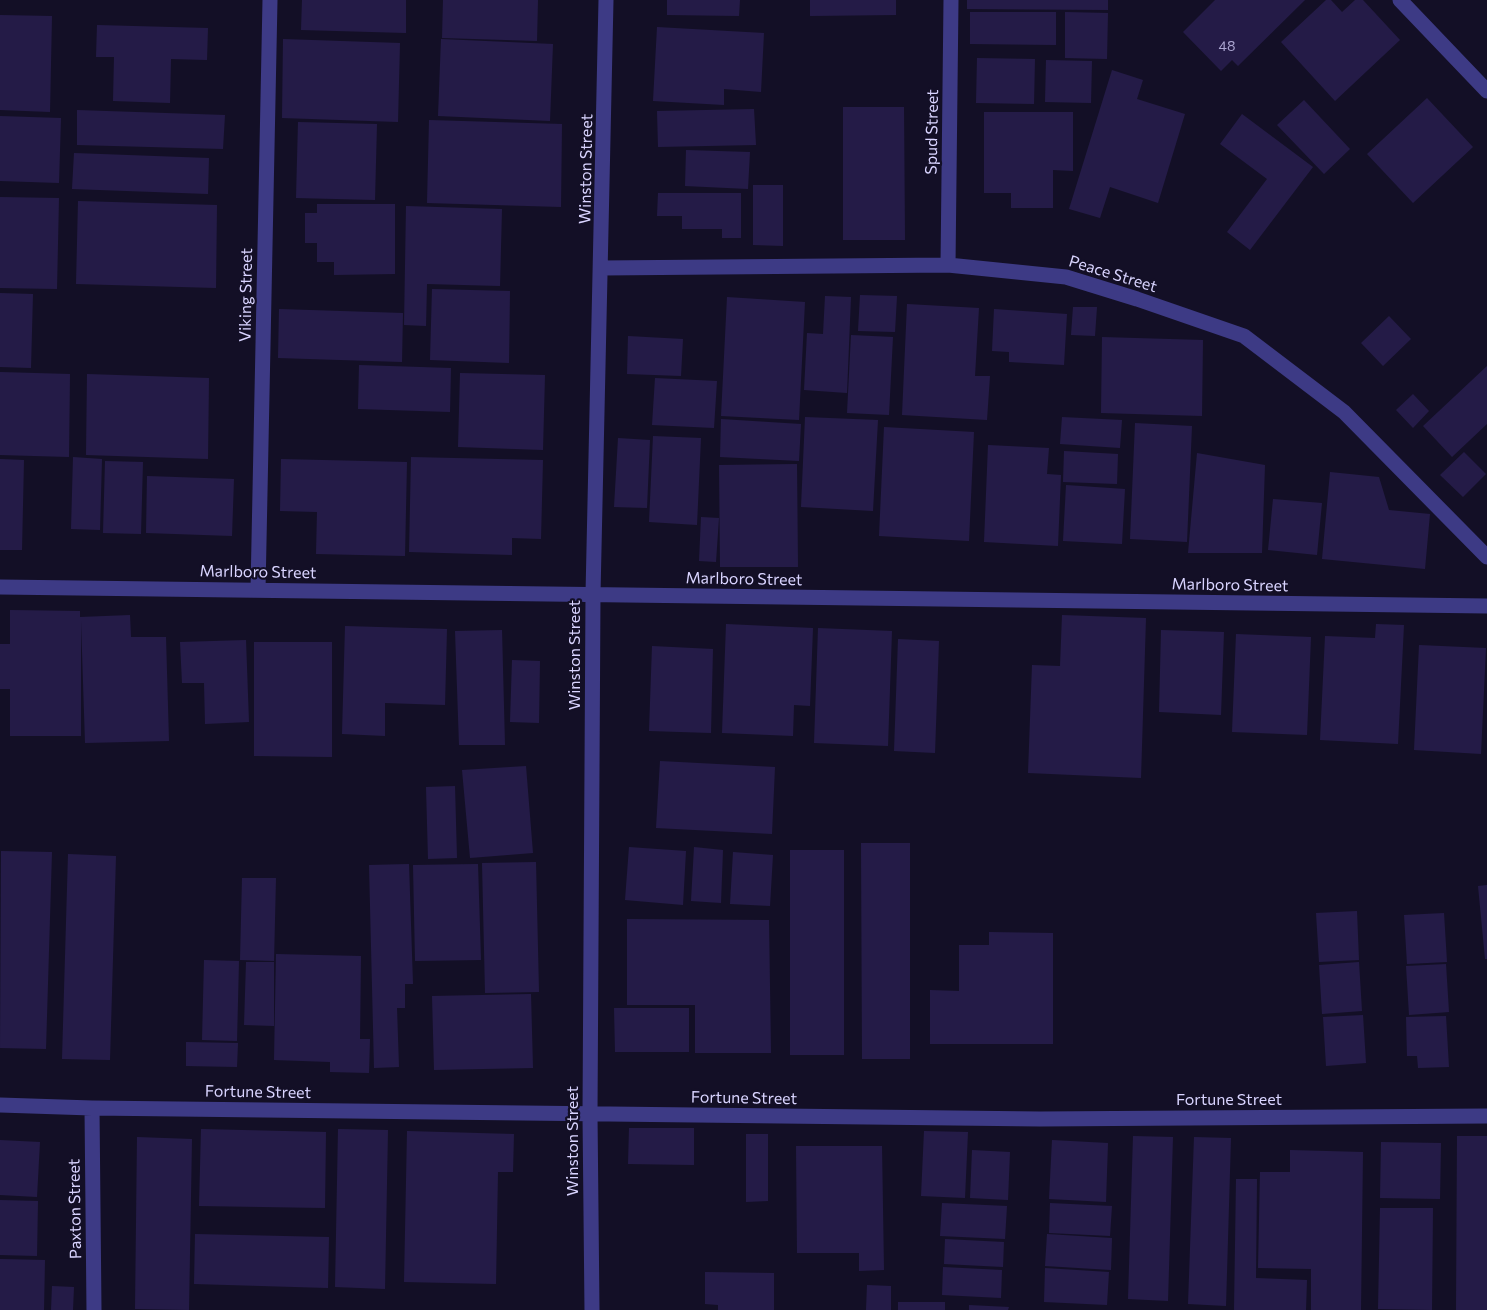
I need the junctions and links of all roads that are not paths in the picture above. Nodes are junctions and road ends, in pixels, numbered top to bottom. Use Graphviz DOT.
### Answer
graph roads {
  1 [pos="270,0"];
  2 [pos="606,0"];
  3 [pos="951,0"];
  4 [pos="1400,0"];
  5 [pos="1487,91"];
  6 [pos="948,265"];
  7 [pos="602,268"];
  8 [pos="1487,557"];
  9 [pos="0,587"];
  10 [pos="258,590"];
  11 [pos="593,594"];
  12 [pos="1487,606"];
  13 [pos="0,1105"];
  14 [pos="92,1108"];
  15 [pos="590,1114"];
  16 [pos="1487,1116"];
  17 [pos="94,1310"];
  18 [pos="592,1310"];
  1 -- 10 [label="street, Viking Street"];
  2 -- 7 [label="street, Winston Street"];
  3 -- 6 [label="street, Spud Street"];
  4 -- 5 [label="street"];
  6 -- 7 [label="street, Peace Street"];
  6 -- 8 [label="street, Peace Street"];
  7 -- 11 [label="street, Winston Street"];
  9 -- 10 [label="street, Marlboro Street"];
  10 -- 11 [label="street, Marlboro Street"];
  11 -- 12 [label="street, Marlboro Street"];
  11 -- 15 [label="street, Winston Street"];
  13 -- 14 [label="street, Fortune Street"];
  14 -- 15 [label="street, Fortune Street"];
  14 -- 17 [label="street, Paxton Street"];
  15 -- 16 [label="street, Fortune Street"];
  15 -- 18 [label="street, Winston Street"];
}
